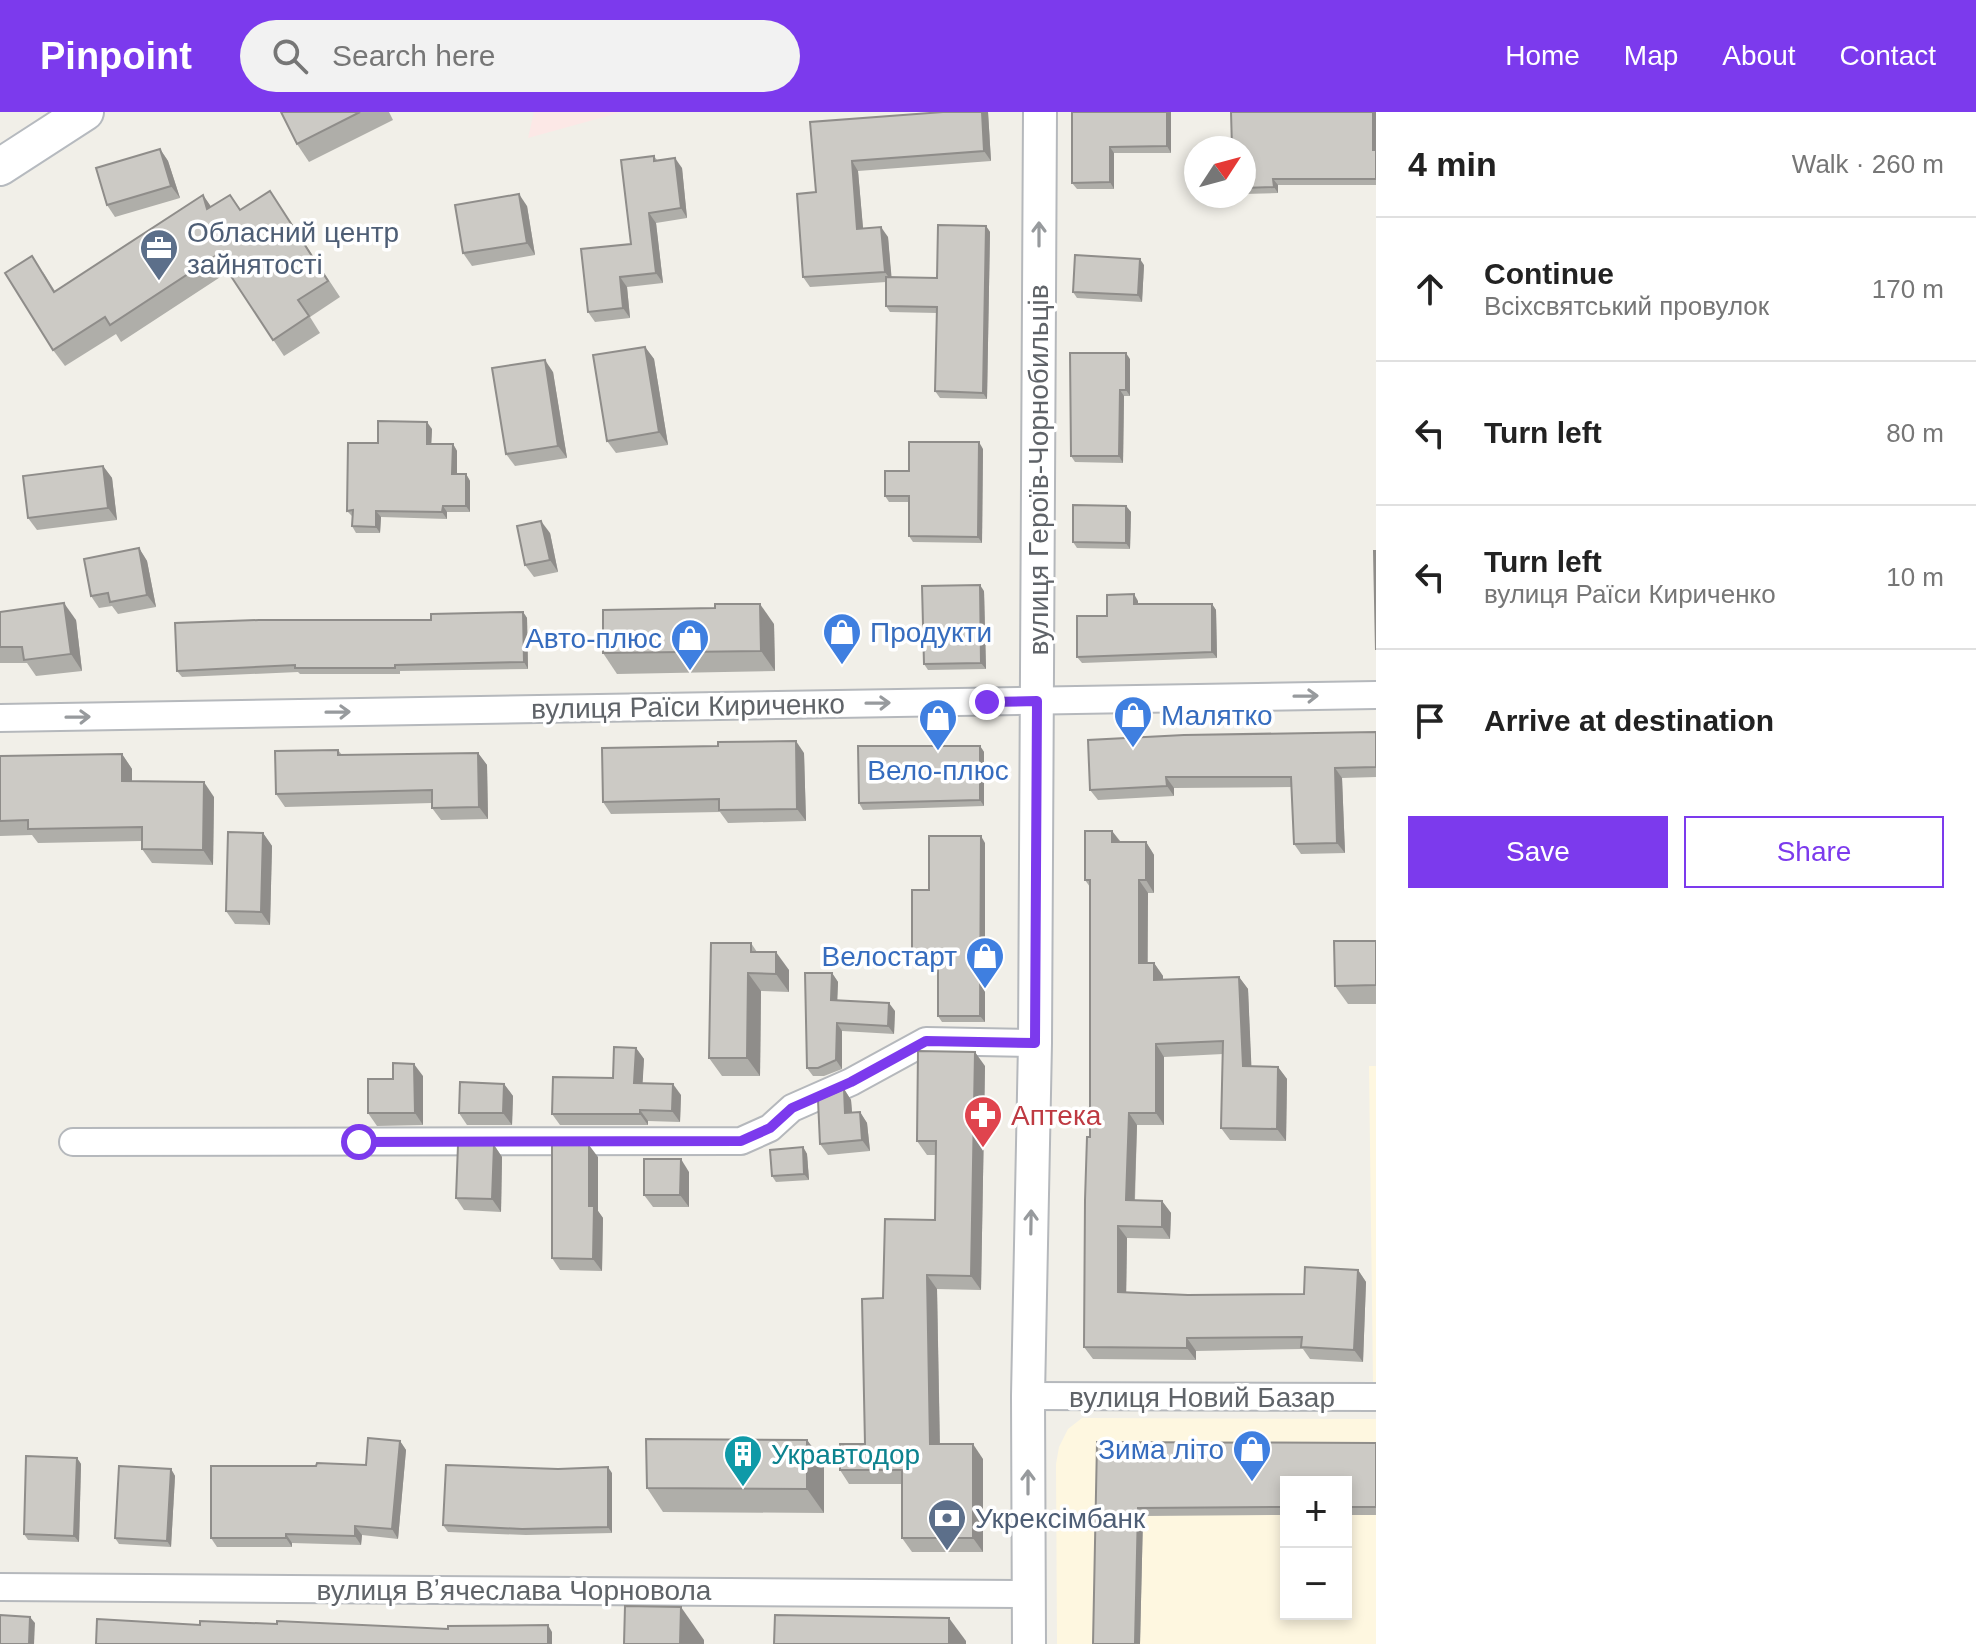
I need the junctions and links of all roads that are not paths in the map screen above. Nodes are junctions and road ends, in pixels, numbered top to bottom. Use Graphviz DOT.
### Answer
graph roads {
  1 [pos="85,112"];
  2 [pos="1040,112"];
  3 [pos="0,167"];
  4 [pos="1376,695"];
  5 [pos="1037,701"];
  6 [pos="0,718"];
  7 [pos="1035,1043"];
  8 [pos="73,1142"];
  9 [pos="1028,1396"];
  10 [pos="1376,1397"];
  11 [pos="0,1587"];
  12 [pos="1028,1594"];
  13 [pos="1029,1644"];
  1 -- 3 [label="main road"];
  5 -- 2 [label="street, вулиця Героїв-Чорнобильців, one-way"];
  5 -- 4 [label="street, вулиця Раїси Кириченко, one-way"];
  6 -- 5 [label="street, вулиця Раїси Кириченко, one-way"];
  5 -- 7 [label="street, вулиця Героїв-Чорнобильців"];
  7 -- 8 [label="street"];
  9 -- 7 [label="street, вулиця Героїв-Чорнобильців, one-way"];
  9 -- 10 [label="street, вулиця Новий Базар"];
  12 -- 9 [label="street, вулиця Героїв-Чорнобильців, one-way"];
  11 -- 12 [label="street, вулиця Вʼячеслава Чорновола"];
  12 -- 13 [label="street, вулиця Героїв-Чорнобильців"];
}
